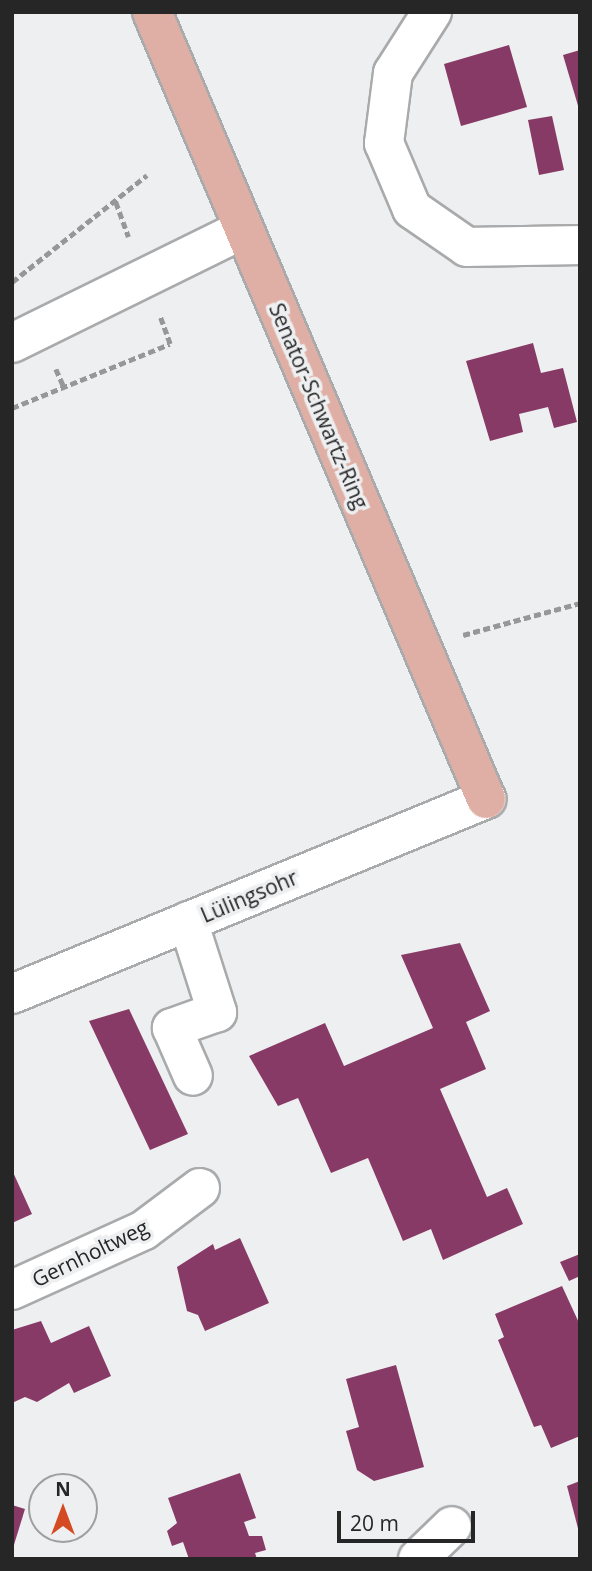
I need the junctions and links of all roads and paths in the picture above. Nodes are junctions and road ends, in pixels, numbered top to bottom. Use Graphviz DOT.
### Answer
graph roads {
  1 [pos="152,12"];
  2 [pos="432,12"];
  3 [pos="147,175"];
  4 [pos="244,229"];
  5 [pos="580,245"];
  6 [pos="12,282"];
  7 [pos="12,343"];
  8 [pos="170,344"];
  9 [pos="12,408"];
  10 [pos="580,603"];
  11 [pos="424,653"];
  12 [pos="486,799"];
  13 [pos="188,921"];
  14 [pos="12,993"];
  15 [pos="193,1076"];
  16 [pos="200,1188"];
  17 [pos="12,1290"];
  18 [pos="452,1526"];
  19 [pos="418,1559"];
  1 -- 4 [label="main road, Senator-Schwartz-Ring"];
  2 -- 5 [label="street"];
  3 -- 6 [label="path"];
  4 -- 7 [label="street"];
  4 -- 11 [label="main road, Senator-Schwartz-Ring"];
  8 -- 9 [label="path"];
  10 -- 11 [label="path"];
  11 -- 12 [label="main road, Senator-Schwartz-Ring"];
  12 -- 13 [label="street, Lülingsohr"];
  13 -- 14 [label="street, Lülingsohr"];
  13 -- 15 [label="street"];
  16 -- 17 [label="street, Gernholtweg"];
  18 -- 19 [label="street"];
}
